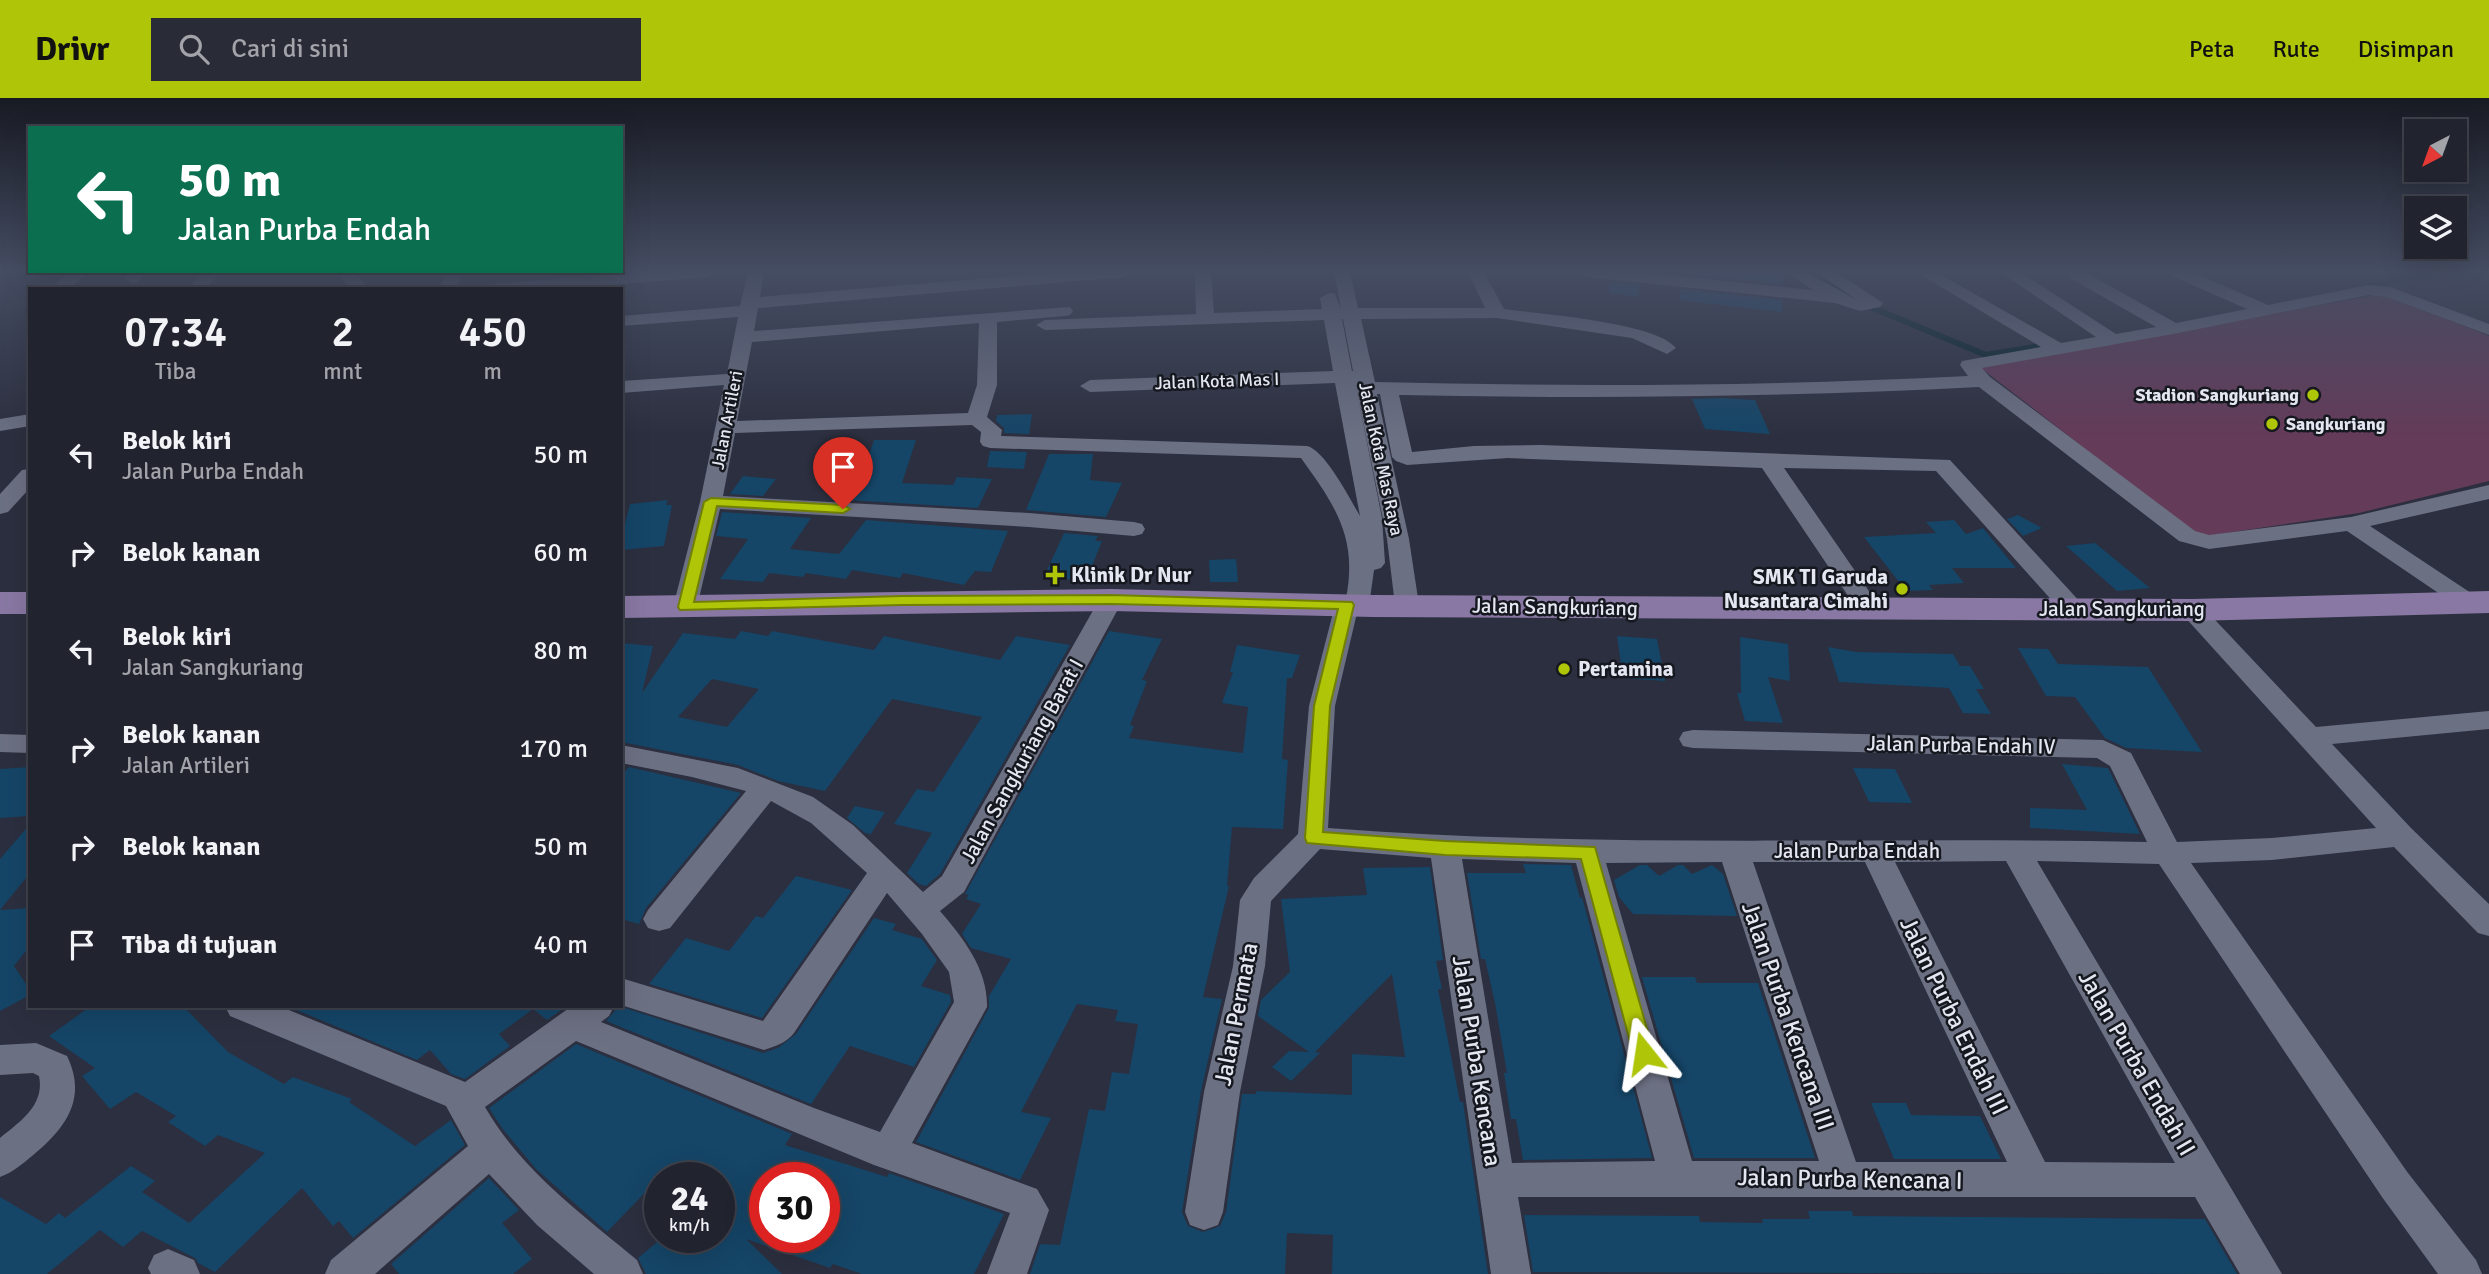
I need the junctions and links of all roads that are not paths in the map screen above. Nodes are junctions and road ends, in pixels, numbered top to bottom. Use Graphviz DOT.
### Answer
graph roads {
  1 [pos="747,327"];
  2 [pos="874,327"];
  3 [pos="988,327"];
  4 [pos="1337,327"];
  5 [pos="1352,327"];
  6 [pos="1588,327"];
  7 [pos="2020,327"];
  8 [pos="2093,327"];
  9 [pos="2169,327"];
  10 [pos="2183,327"];
  11 [pos="2173,329"];
  12 [pos="745,337"];
  13 [pos="2113,340"];
  14 [pos="1667,348"];
  15 [pos="2058,349"];
  16 [pos="734,379"];
  17 [pos="1357,380"];
  18 [pos="1983,381"];
  19 [pos="1090,386"];
  20 [pos="623,387"];
  21 [pos="1388,387"];
  22 [pos="976,419"];
  23 [pos="28,420"];
  24 [pos="0,425"];
  25 [pos="726,427"];
  26 [pos="1770,463"];
  27 [pos="28,477"];
  28 [pos="2489,492"];
  29 [pos="711,502"];
  30 [pos="0,507"];
  31 [pos="1383,519"];
  32 [pos="2351,524"];
  33 [pos="1134,529"];
  34 [pos="1111,600"];
  35 [pos="2478,602"];
  36 [pos="0,603"];
  37 [pos="28,603"];
  38 [pos="1371,606"];
  39 [pos="623,607"];
  40 [pos="685,607"];
  41 [pos="2073,609"];
  42 [pos="1870,610"];
  43 [pos="2192,610"];
  44 [pos="2489,720"];
  45 [pos="2307,737"];
  46 [pos="1693,739"];
  47 [pos="0,743"];
  48 [pos="28,744"];
  49 [pos="623,754"];
  50 [pos="764,789"];
  51 [pos="2401,836"];
  52 [pos="1314,838"];
  53 [pos="1445,848"];
  54 [pos="1874,850"];
  55 [pos="2015,850"];
  56 [pos="1588,852"];
  57 [pos="1734,852"];
  58 [pos="2168,853"];
  59 [pos="884,873"];
  60 [pos="918,908"];
  61 [pos="659,919"];
  62 [pos="2489,924"];
  63 [pos="623,992"];
  64 [pos="248,1008"];
  65 [pos="585,1015"];
  66 [pos="0,1060"];
  67 [pos="464,1102"];
  68 [pos="490,1150"];
  69 [pos="887,1153"];
  70 [pos="0,1160"];
  71 [pos="1678,1178"];
  72 [pos="1843,1179"];
  73 [pos="1495,1180"];
  74 [pos="2205,1180"];
  75 [pos="2035,1181"];
  76 [pos="1204,1212"];
  77 [pos="345,1274"];
  78 [pos="623,1274"];
  79 [pos="1007,1274"];
  80 [pos="1511,1274"];
  81 [pos="2262,1274"];
  82 [pos="2462,1274"];
  1 -- 12 [label="street, Jalan Artileri"];
  2 -- 12 [label="street"];
  3 -- 22 [label="street"];
  4 -- 17 [label="street, Jalan Kota Mas Raya"];
  5 -- 17 [label="street, Jalan Kota Mas Raya"];
  6 -- 14 [label="street"];
  7 -- 15 [label="street"];
  8 -- 13 [label="street"];
  9 -- 11 [label="street"];
  10 -- 11 [label="street"];
  11 -- 13 [label="street"];
  12 -- 16 [label="street, Jalan Artileri"];
  13 -- 15 [label="street"];
  15 -- 18 [label="street"];
  16 -- 20 [label="street"];
  16 -- 25 [label="street, Jalan Artileri"];
  17 -- 19 [label="street, Jalan Kota Mas I"];
  17 -- 21 [label="street, Jalan Kota Mas I"];
  17 -- 31 [label="street, Jalan Kota Mas Raya"];
  18 -- 21 [label="street, Jalan Kota Mas I"];
  18 -- 32 [label="street"];
  21 -- 26 [label="street"];
  22 -- 25 [label="street"];
  22 -- 38 [label="street"];
  23 -- 24 [label="street"];
  25 -- 29 [label="street, Jalan Artileri"];
  26 -- 41 [label="street"];
  26 -- 42 [label="street"];
  27 -- 30 [label="street"];
  28 -- 32 [label="street"];
  29 -- 33 [label="street"];
  29 -- 40 [label="street, Jalan Artileri"];
  31 -- 38 [label="street, Jalan Kota Mas Raya"];
  31 -- 38 [label="street, Jalan Kota Mas Raya"];
  32 -- 35 [label="street"];
  34 -- 38 [label="main road, Jalan Sangkuriang"];
  34 -- 40 [label="main road, Jalan Sangkuriang"];
  34 -- 60 [label="street, Jalan Sangkuriang Barat I"];
  35 -- 43 [label="main road, Jalan Sangkuriang"];
  36 -- 37 [label="main road"];
  38 -- 42 [label="main road, Jalan Sangkuriang"];
  38 -- 52 [label="street"];
  39 -- 40 [label="main road, Jalan Sangkuriang"];
  41 -- 42 [label="main road, Jalan Sangkuriang"];
  41 -- 43 [label="main road, Jalan Sangkuriang"];
  43 -- 45 [label="street"];
  44 -- 45 [label="street"];
  45 -- 51 [label="street"];
  46 -- 58 [label="street, Jalan Purba Endah IV"];
  47 -- 48 [label="street"];
  49 -- 50 [label="street"];
  50 -- 59 [label="street"];
  50 -- 61 [label="street"];
  51 -- 58 [label="street, Jalan Purba Endah"];
  51 -- 62 [label="street"];
  52 -- 53 [label="street, Jalan Purba Endah"];
  52 -- 76 [label="street, Jalan Permata"];
  53 -- 56 [label="street, Jalan Purba Endah"];
  53 -- 73 [label="street, Jalan Purba Kencana"];
  54 -- 55 [label="street, Jalan Purba Endah"];
  54 -- 57 [label="street, Jalan Purba Endah"];
  54 -- 75 [label="street, Jalan Purba Endah III"];
  55 -- 58 [label="street, Jalan Purba Endah"];
  55 -- 74 [label="street, Jalan Purba Endah II"];
  56 -- 57 [label="street, Jalan Purba Endah"];
  56 -- 71 [label="street"];
  57 -- 72 [label="street, Jalan Purba Kencana III"];
  58 -- 82 [label="street, Jalan Purba Endah IV"];
  59 -- 60 [label="street"];
  59 -- 63 [label="street"];
  60 -- 69 [label="street"];
  64 -- 67 [label="street"];
  65 -- 67 [label="street"];
  65 -- 69 [label="street"];
  66 -- 70 [label="street"];
  67 -- 68 [label="street"];
  68 -- 77 [label="street"];
  68 -- 78 [label="street"];
  69 -- 79 [label="street"];
  71 -- 72 [label="street, Jalan Purba Kencana I"];
  71 -- 73 [label="street, Jalan Purba Kencana I"];
  72 -- 75 [label="street, Jalan Purba Kencana I"];
  73 -- 80 [label="street, Jalan Purba Kencana"];
  74 -- 75 [label="street, Jalan Purba Kencana I"];
  74 -- 81 [label="street, Jalan Purba Endah II"];
}
